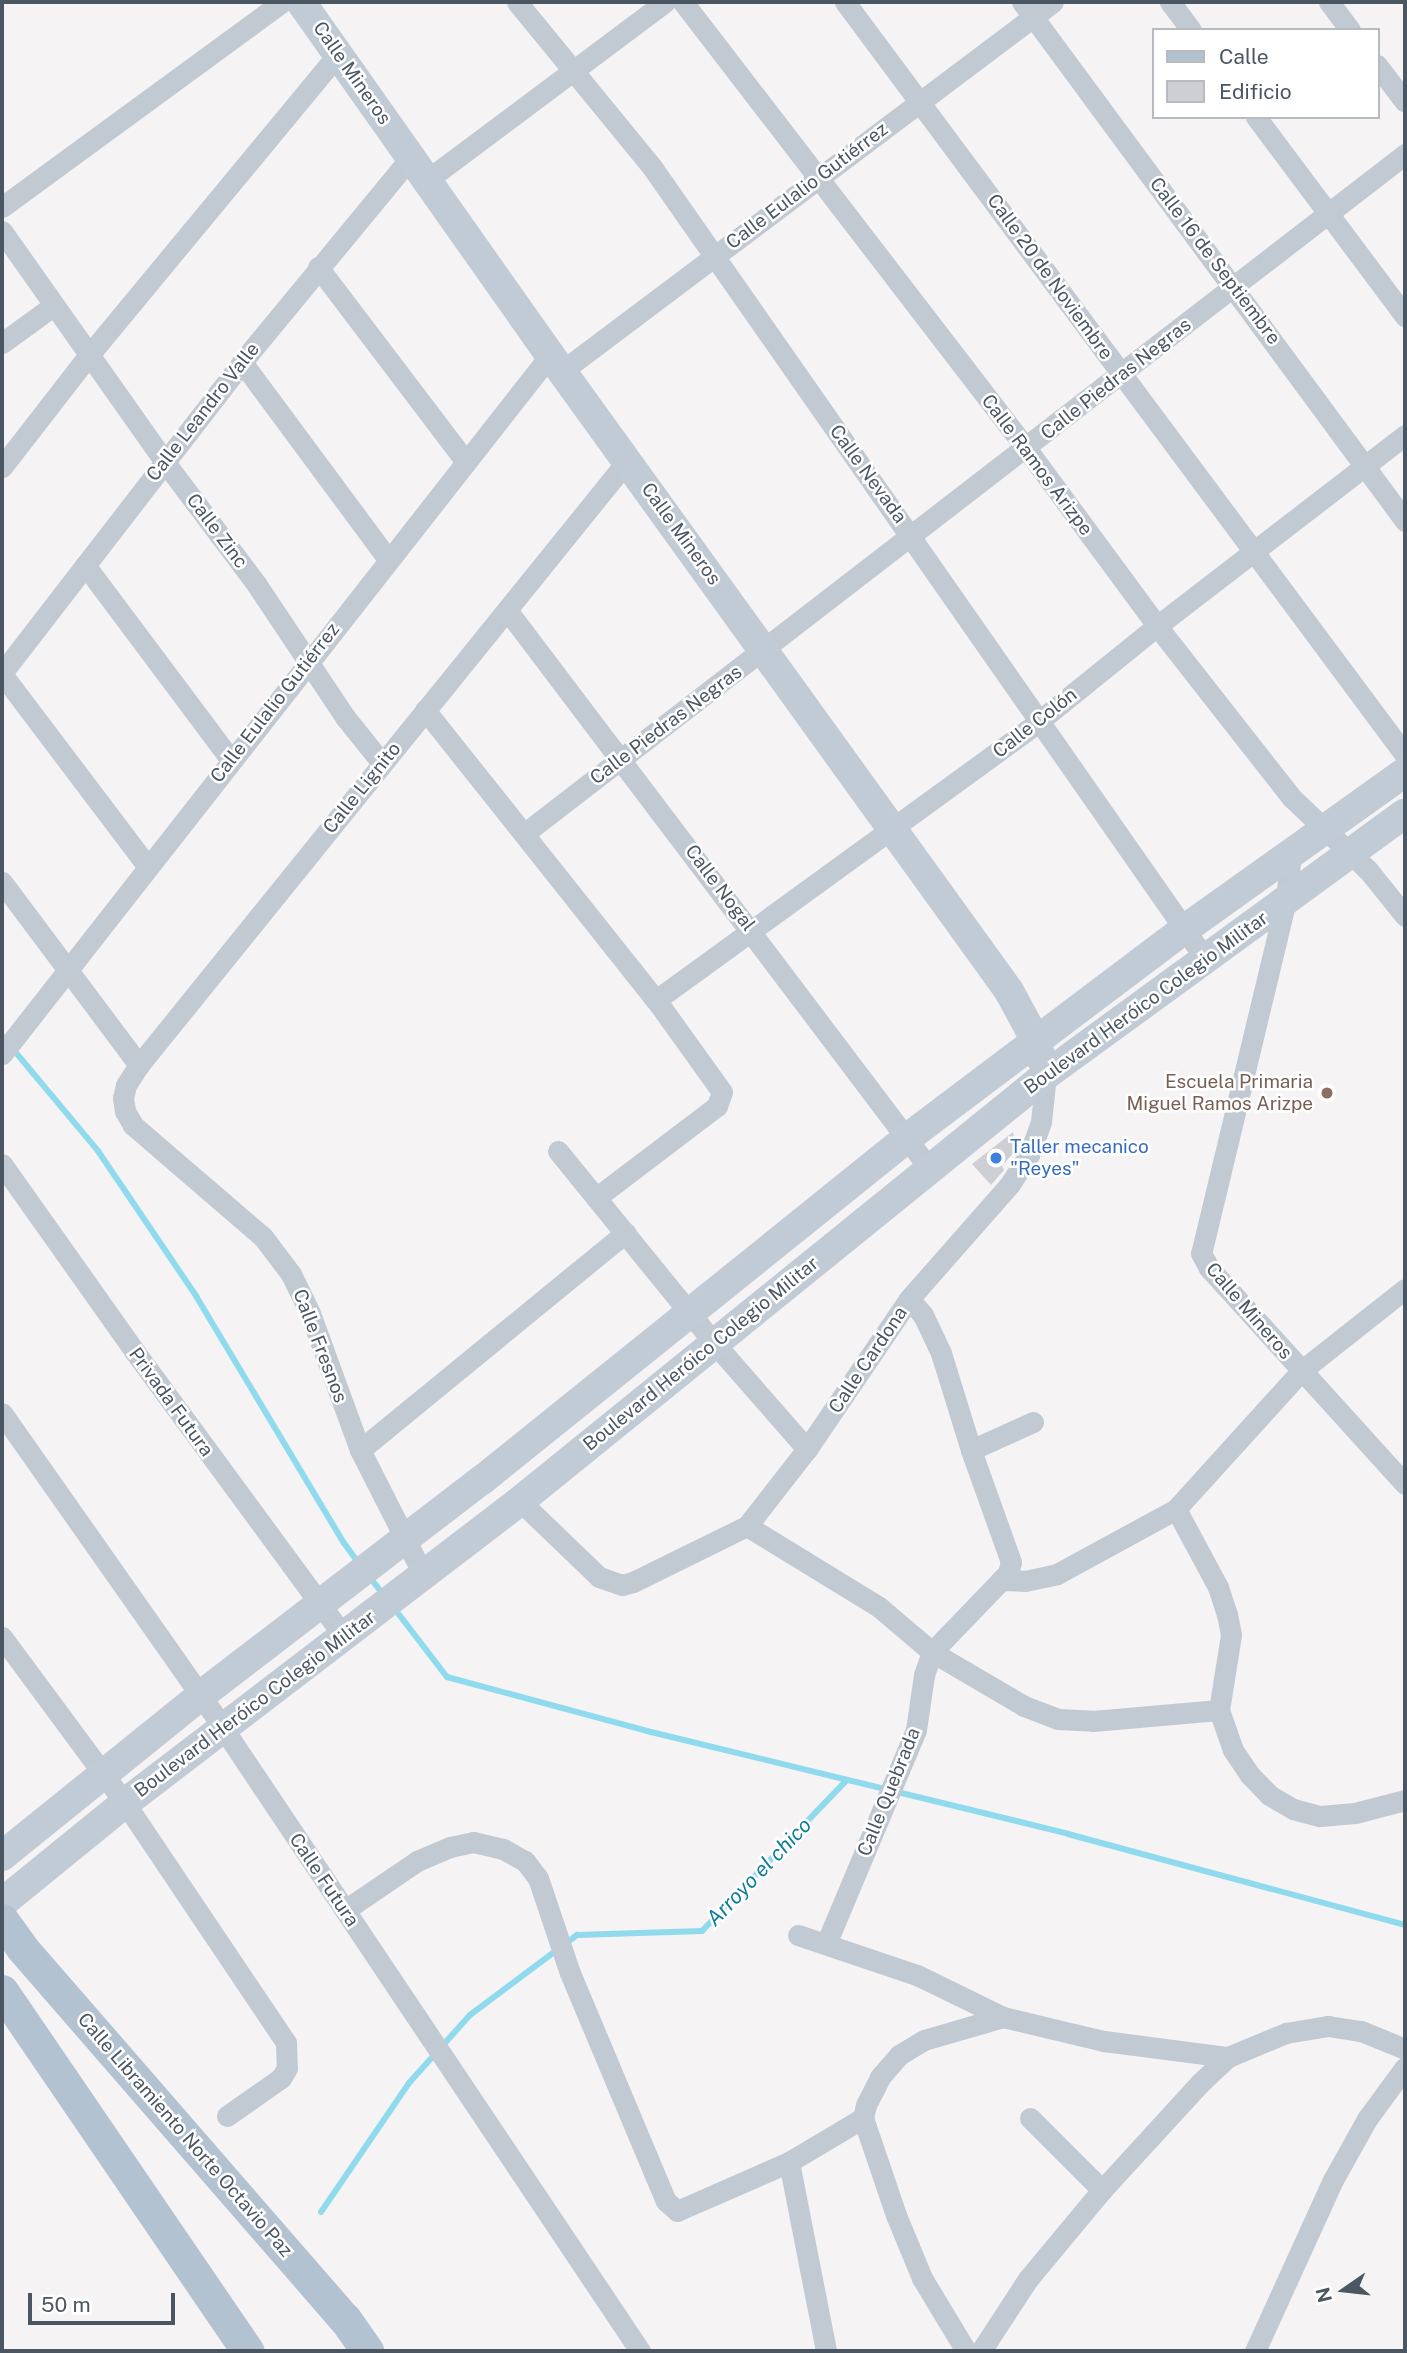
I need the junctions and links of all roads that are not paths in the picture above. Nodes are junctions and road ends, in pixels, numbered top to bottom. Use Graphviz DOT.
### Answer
graph roads {
  1 [pos="282,2"];
  2 [pos="302,2"];
  3 [pos="517,2"];
  4 [pos="665,2"];
  5 [pos="683,2"];
  6 [pos="845,2"];
  7 [pos="1054,2"];
  8 [pos="1170,2"];
  9 [pos="1329,2"];
  10 [pos="1028,9"];
  11 [pos="1190,28"];
  12 [pos="1348,28"];
  13 [pos="338,54"];
  14 [pos="1379,68"];
  15 [pos="573,70"];
  16 [pos="921,102"];
  17 [pos="1405,102"];
  18 [pos="1257,119"];
  19 [pos="1405,154"];
  20 [pos="419,169"];
  21 [pos="817,178"];
  22 [pos="2,206"];
  23 [pos="1328,215"];
  24 [pos="2,232"];
  25 [pos="712,257"];
  26 [pos="318,267"];
  27 [pos="1234,288"];
  28 [pos="53,306"];
  29 [pos="1405,316"];
  30 [pos="2,344"];
  31 [pos="89,355"];
  32 [pos="242,362"];
  33 [pos="556,363"];
  34 [pos="1122,375"];
  35 [pos="1405,435"];
  36 [pos="1026,448"];
  37 [pos="164,461"];
  38 [pos="627,461"];
  39 [pos="466,462"];
  40 [pos="1366,464"];
  41 [pos="2,467"];
  42 [pos="1405,521"];
  43 [pos="912,537"];
  44 [pos="1253,551"];
  45 [pos="388,559"];
  46 [pos="85,565"];
  47 [pos="507,610"];
  48 [pos="1157,626"];
  49 [pos="765,649"];
  50 [pos="308,662"];
  51 [pos="2,673"];
  52 [pos="425,710"];
  53 [pos="1038,722"];
  54 [pos="1405,754"];
  55 [pos="621,758"];
  56 [pos="231,760"];
  57 [pos="382,763"];
  58 [pos="1405,772"];
  59 [pos="1405,813"];
  60 [pos="894,829"];
  61 [pos="1325,830"];
  62 [pos="525,833"];
  63 [pos="1291,854"];
  64 [pos="1351,855"];
  65 [pos="148,867"];
  66 [pos="2,882"];
  67 [pos="1286,900"];
  68 [pos="1405,916"];
  69 [pos="1185,929"];
  70 [pos="752,930"];
  71 [pos="1204,957"];
  72 [pos="66,970"];
  73 [pos="656,1000"];
  74 [pos="1036,1041"];
  75 [pos="2,1054"];
  76 [pos="139,1065"];
  77 [pos="1046,1075"];
  78 [pos="133,1125"];
  79 [pos="906,1139"];
  80 [pos="558,1151"];
  81 [pos="2,1164"];
  82 [pos="929,1168"];
  83 [pos="597,1198"];
  84 [pos="625,1233"];
  85 [pos="1405,1289"];
  86 [pos="909,1299"];
  87 [pos="692,1314"];
  88 [pos="715,1344"];
  89 [pos="1301,1371"];
  90 [pos="2,1413"];
  91 [pos="1033,1422"];
  92 [pos="807,1449"];
  93 [pos="360,1450"];
  94 [pos="971,1450"];
  95 [pos="1405,1484"];
  96 [pos="520,1501"];
  97 [pos="1176,1508"];
  98 [pos="747,1526"];
  99 [pos="405,1541"];
  100 [pos="424,1576"];
  101 [pos="1001,1580"];
  102 [pos="320,1605"];
  103 [pos="2,1637"];
  104 [pos="344,1637"];
  105 [pos="932,1653"];
  106 [pos="200,1696"];
  107 [pos="1219,1710"];
  108 [pos="222,1728"];
  109 [pos="103,1773"];
  110 [pos="1405,1800"];
  111 [pos="125,1802"];
  112 [pos="2,1856"];
  113 [pos="2,1903"];
  114 [pos="345,1910"];
  115 [pos="2,1920"];
  116 [pos="798,1935"];
  117 [pos="826,1944"];
  118 [pos="2,1992"];
  119 [pos="1003,2017"];
  120 [pos="1405,2049"];
  121 [pos="1228,2057"];
  122 [pos="1405,2067"];
  123 [pos="227,2116"];
  124 [pos="863,2118"];
  125 [pos="1030,2118"];
  126 [pos="789,2162"];
  127 [pos="1102,2190"];
  128 [pos="1260,2349"];
  129 [pos="248,2351"];
  130 [pos="367,2351"];
  131 [pos="639,2351"];
  132 [pos="826,2351"];
  133 [pos="966,2351"];
  134 [pos="981,2351"];
  1 -- 22 [label="street"];
  2 -- 13 [label="street, Calle Mineros"];
  3 -- 15 [label="street, Calle Nevada"];
  4 -- 15 [label="street, Calle Leandro Valle"];
  5 -- 21 [label="street, Calle Ramos Arizpe"];
  6 -- 16 [label="street, Calle 20 de Noviembre"];
  7 -- 10 [label="street, Calle Eulalio Gutiérrez"];
  8 -- 11 [label="street"];
  9 -- 12 [label="street"];
  10 -- 16 [label="street, Calle Eulalio Gutiérrez"];
  10 -- 27 [label="street, Calle 16 de Septiembre"];
  13 -- 20 [label="street, Calle Mineros"];
  13 -- 31 [label="street"];
  14 -- 17 [label="street"];
  15 -- 20 [label="street, Calle Leandro Valle"];
  15 -- 25 [label="street, Calle Nevada"];
  16 -- 21 [label="street, Calle Eulalio Gutiérrez"];
  16 -- 34 [label="street, Calle 20 de Noviembre"];
  18 -- 23 [label="street"];
  19 -- 23 [label="street, Calle Piedras Negras"];
  20 -- 26 [label="street, Calle Leandro Valle"];
  20 -- 33 [label="street, Calle Mineros"];
  21 -- 25 [label="street, Calle Eulalio Gutiérrez"];
  21 -- 36 [label="street, Calle Ramos Arizpe"];
  23 -- 27 [label="street, Calle Piedras Negras"];
  23 -- 29 [label="street"];
  24 -- 28 [label="street, Calle Zinc"];
  25 -- 33 [label="street, Calle Eulalio Gutiérrez"];
  25 -- 43 [label="street, Calle Nevada"];
  26 -- 32 [label="street, Calle Leandro Valle"];
  26 -- 39 [label="street"];
  27 -- 34 [label="street, Calle Piedras Negras"];
  27 -- 40 [label="street, Calle 16 de Septiembre"];
  28 -- 30 [label="street"];
  28 -- 31 [label="street, Calle Zinc"];
  31 -- 37 [label="street, Calle Zinc"];
  31 -- 41 [label="street"];
  32 -- 37 [label="street, Calle Leandro Valle"];
  32 -- 45 [label="street"];
  33 -- 38 [label="street, Calle Mineros"];
  33 -- 39 [label="street, Calle Eulalio Gutiérrez"];
  34 -- 36 [label="street, Calle Piedras Negras"];
  34 -- 44 [label="street, Calle 20 de Noviembre"];
  35 -- 40 [label="street, Calle Colón"];
  36 -- 43 [label="street, Calle Piedras Negras"];
  36 -- 48 [label="street, Calle Ramos Arizpe"];
  37 -- 46 [label="street, Calle Leandro Valle"];
  37 -- 50 [label="street, Calle Zinc"];
  38 -- 47 [label="street, Calle Lignito"];
  38 -- 49 [label="street, Calle Mineros"];
  39 -- 45 [label="street, Calle Eulalio Gutiérrez"];
  40 -- 42 [label="street, Calle 16 de Septiembre"];
  40 -- 44 [label="street, Calle Colón"];
  43 -- 49 [label="street, Calle Piedras Negras"];
  43 -- 53 [label="street, Calle Nevada"];
  44 -- 48 [label="street, Calle Colón"];
  44 -- 54 [label="street, Calle 20 de Noviembre"];
  45 -- 50 [label="street, Calle Eulalio Gutiérrez"];
  46 -- 51 [label="street, Calle Leandro Valle"];
  46 -- 56 [label="street"];
  47 -- 52 [label="street, Calle Lignito"];
  47 -- 55 [label="street, Calle Nogal"];
  48 -- 53 [label="street, Calle Colón"];
  48 -- 61 [label="street, Calle Ramos Arizpe"];
  49 -- 55 [label="street, Calle Piedras Negras"];
  49 -- 60 [label="street, Calle Mineros"];
  50 -- 56 [label="street, Calle Eulalio Gutiérrez"];
  50 -- 57 [label="street, Calle Zinc"];
  51 -- 65 [label="street"];
  52 -- 57 [label="street, Calle Lignito"];
  52 -- 62 [label="street"];
  53 -- 60 [label="street, Calle Colón"];
  53 -- 69 [label="street, Calle Nevada"];
  55 -- 62 [label="street, Calle Piedras Negras"];
  55 -- 70 [label="street, Calle Nogal"];
  56 -- 65 [label="street, Calle Eulalio Gutiérrez"];
  57 -- 76 [label="street, Calle Lignito"];
  58 -- 61 [label="street, Boulevard Heróico Colegio Militar"];
  59 -- 64 [label="street, Boulevard Heróico Colegio Militar"];
  60 -- 70 [label="street, Calle Colón"];
  60 -- 74 [label="street, Calle Mineros"];
  61 -- 63 [label="street, Boulevard Heróico Colegio Militar"];
  61 -- 64 [label="street, Calle Ramos Arizpe"];
  62 -- 73 [label="street"];
  63 -- 67 [label="street, Calle Mineros"];
  63 -- 69 [label="street, Boulevard Heróico Colegio Militar"];
  64 -- 67 [label="street, Boulevard Heróico Colegio Militar"];
  64 -- 68 [label="street, Calle Ramos Arizpe"];
  65 -- 72 [label="street, Calle Eulalio Gutiérrez"];
  66 -- 72 [label="street"];
  67 -- 71 [label="street, Boulevard Heróico Colegio Militar"];
  67 -- 89 [label="street, Calle Mineros"];
  69 -- 71 [label="street, Calle Nevada"];
  69 -- 74 [label="street, Boulevard Heróico Colegio Militar"];
  70 -- 73 [label="street, Calle Colón"];
  70 -- 79 [label="street, Calle Nogal"];
  71 -- 77 [label="street, Boulevard Heróico Colegio Militar"];
  72 -- 75 [label="street, Calle Eulalio Gutiérrez"];
  72 -- 76 [label="street"];
  73 -- 83 [label="street"];
  74 -- 77 [label="street, Calle Mineros"];
  74 -- 79 [label="street, Boulevard Heróico Colegio Militar"];
  76 -- 78 [label="street, Calle Lignito"];
  77 -- 82 [label="street, Boulevard Heróico Colegio Militar"];
  77 -- 86 [label="street, Calle Cardona"];
  78 -- 93 [label="street, Calle Fresnos"];
  79 -- 82 [label="street, Calle Nogal"];
  79 -- 87 [label="street, Boulevard Heróico Colegio Militar"];
  80 -- 83 [label="street"];
  81 -- 102 [label="street, Privada Futura"];
  82 -- 88 [label="street, Boulevard Heróico Colegio Militar"];
  83 -- 84 [label="street"];
  84 -- 87 [label="street"];
  84 -- 93 [label="street"];
  85 -- 89 [label="street"];
  86 -- 92 [label="street, Calle Cardona"];
  86 -- 94 [label="street"];
  87 -- 88 [label="street"];
  87 -- 99 [label="street, Boulevard Heróico Colegio Militar"];
  88 -- 92 [label="street"];
  88 -- 96 [label="street, Boulevard Heróico Colegio Militar"];
  89 -- 95 [label="street, Calle Mineros"];
  89 -- 97 [label="street"];
  90 -- 106 [label="street, Calle Futura"];
  91 -- 94 [label="street"];
  92 -- 98 [label="street, Calle Cardona"];
  93 -- 99 [label="street, Calle Fresnos"];
  94 -- 101 [label="street"];
  96 -- 98 [label="street, Calle Cardona"];
  96 -- 100 [label="street, Boulevard Heróico Colegio Militar"];
  97 -- 101 [label="street"];
  97 -- 107 [label="street"];
  98 -- 105 [label="street"];
  99 -- 100 [label="street, Calle Fresnos"];
  99 -- 102 [label="street, Boulevard Heróico Colegio Militar"];
  100 -- 104 [label="street, Boulevard Heróico Colegio Militar"];
  101 -- 105 [label="street, Calle Quebrada"];
  102 -- 104 [label="street, Privada Futura"];
  102 -- 106 [label="street, Boulevard Heróico Colegio Militar"];
  103 -- 109 [label="street"];
  104 -- 108 [label="street, Boulevard Heróico Colegio Militar"];
  105 -- 107 [label="street"];
  105 -- 117 [label="street, Calle Quebrada"];
  106 -- 108 [label="street, Calle Futura"];
  106 -- 109 [label="street, Boulevard Heróico Colegio Militar"];
  107 -- 110 [label="street"];
  108 -- 111 [label="street, Boulevard Heróico Colegio Militar"];
  108 -- 114 [label="street, Calle Futura"];
  109 -- 111 [label="street"];
  109 -- 112 [label="street, Boulevard Heróico Colegio Militar"];
  111 -- 113 [label="street, Boulevard Heróico Colegio Militar"];
  111 -- 123 [label="street"];
  114 -- 126 [label="street"];
  114 -- 131 [label="street, Calle Futura"];
  115 -- 130 [label="main road, Calle Libramiento Norte Octavio Paz"];
  116 -- 117 [label="street"];
  117 -- 119 [label="street"];
  118 -- 129 [label="main road"];
  119 -- 121 [label="street"];
  119 -- 124 [label="street"];
  120 -- 121 [label="street"];
  121 -- 127 [label="street"];
  122 -- 128 [label="street"];
  124 -- 126 [label="street"];
  124 -- 133 [label="street"];
  125 -- 127 [label="street"];
  126 -- 132 [label="street"];
  127 -- 134 [label="street"];
}
